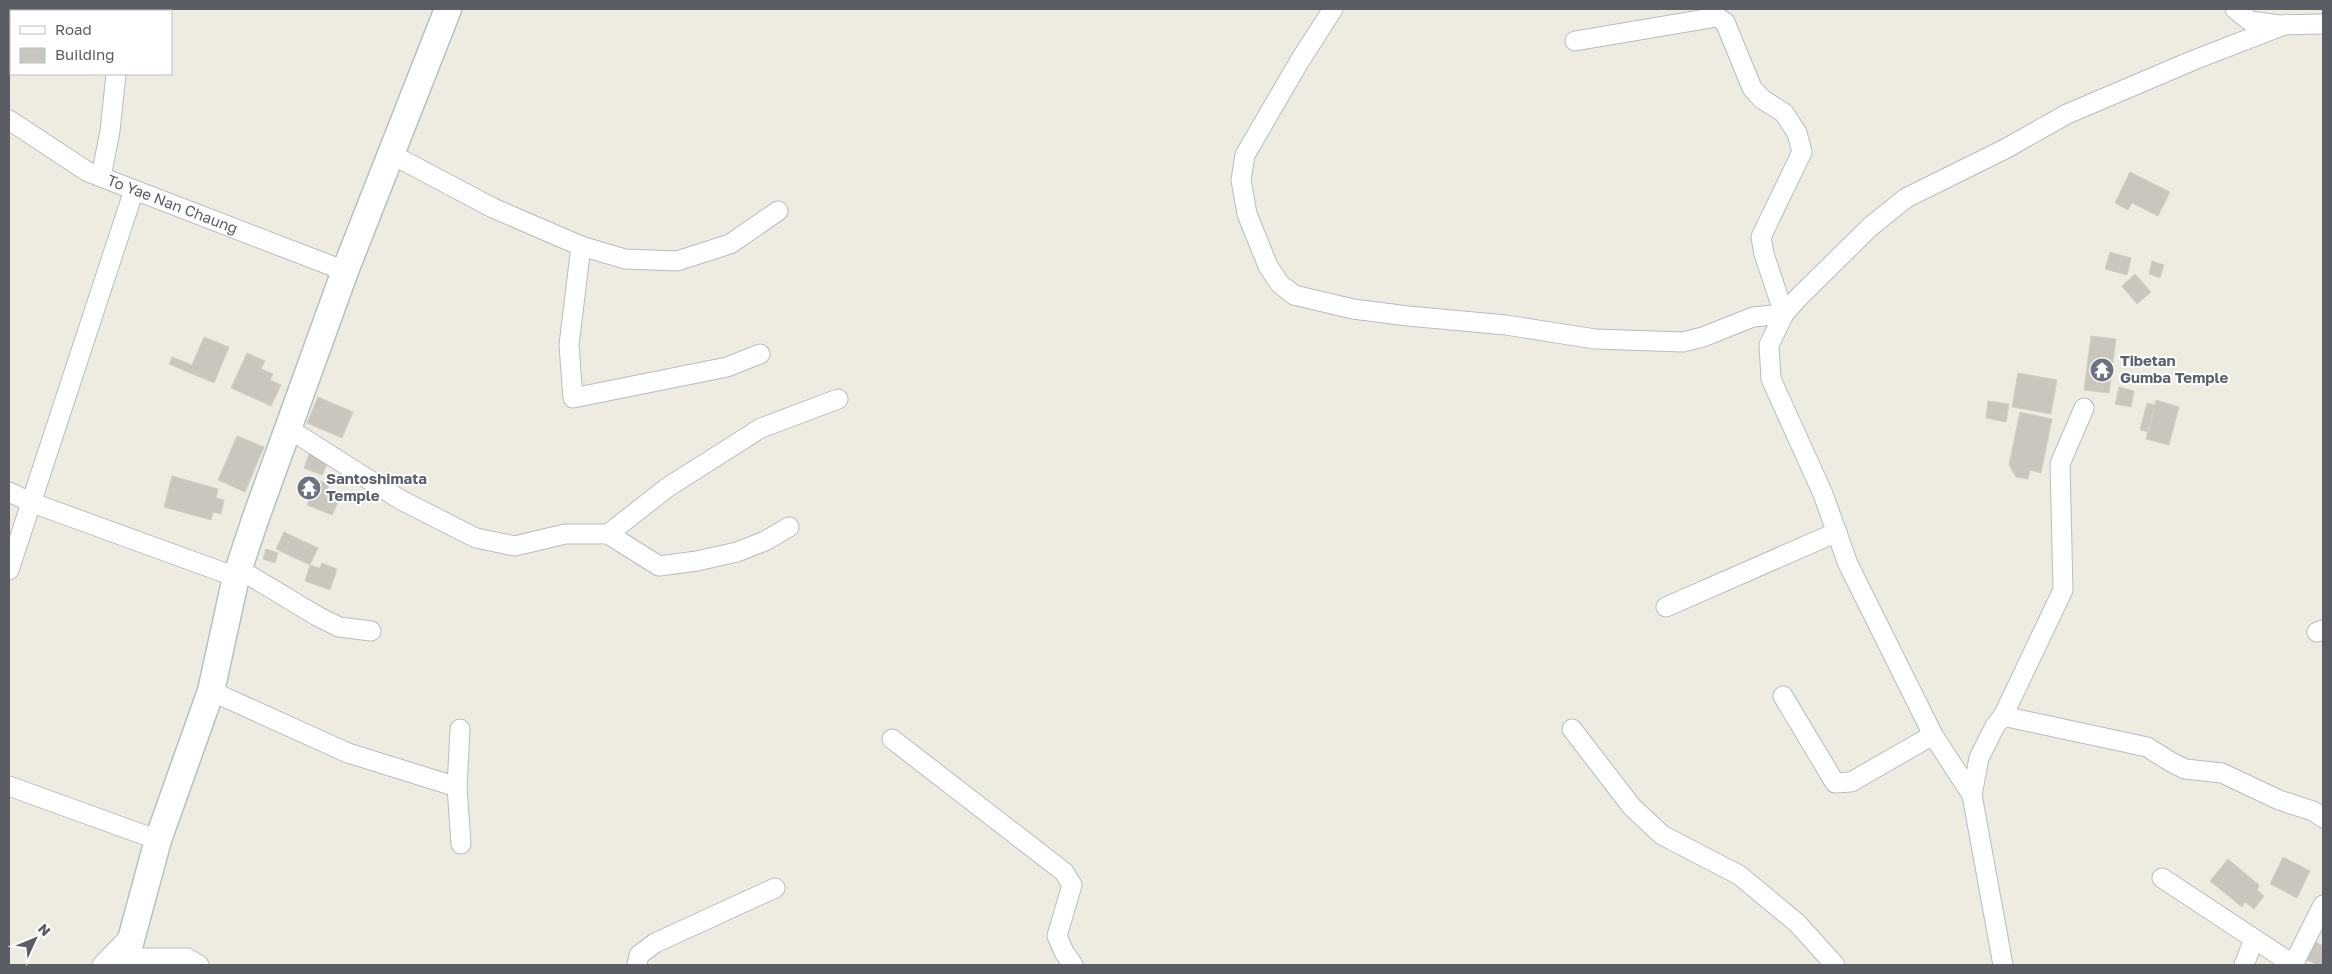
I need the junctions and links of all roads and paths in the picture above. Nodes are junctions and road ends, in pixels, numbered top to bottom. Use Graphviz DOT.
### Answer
graph roads {
  1 [pos="448,9"];
  2 [pos="1333,9"];
  3 [pos="2235,9"];
  4 [pos="2287,24"];
  5 [pos="2323,24"];
  6 [pos="1575,41"];
  7 [pos="116,75"];
  8 [pos="9,120"];
  9 [pos="391,154"];
  10 [pos="101,177"];
  11 [pos="134,190"];
  12 [pos="778,211"];
  13 [pos="581,246"];
  14 [pos="345,271"];
  15 [pos="1784,314"];
  16 [pos="760,354"];
  17 [pos="838,398"];
  18 [pos="2084,408"];
  19 [pos="288,429"];
  20 [pos="9,492"];
  21 [pos="30,502"];
  22 [pos="789,527"];
  23 [pos="1836,532"];
  24 [pos="608,534"];
  25 [pos="9,570"];
  26 [pos="238,573"];
  27 [pos="1666,607"];
  28 [pos="371,631"];
  29 [pos="211,691"];
  30 [pos="1783,696"];
  31 [pos="2003,716"];
  32 [pos="460,729"];
  33 [pos="1572,729"];
  34 [pos="1932,735"];
  35 [pos="892,739"];
  36 [pos="9,786"];
  37 [pos="457,787"];
  38 [pos="1972,795"];
  39 [pos="2323,818"];
  40 [pos="158,840"];
  41 [pos="461,844"];
  42 [pos="2162,878"];
  43 [pos="775,888"];
  44 [pos="2323,905"];
  45 [pos="2254,939"];
  46 [pos="122,956"];
  47 [pos="199,965"];
  48 [pos="637,965"];
  49 [pos="1073,965"];
  50 [pos="1835,965"];
  51 [pos="2003,965"];
  52 [pos="2244,965"];
  53 [pos="2294,965"];
  1 -- 9 [label="street"];
  2 -- 15 [label="street"];
  3 -- 4 [label="street"];
  4 -- 5 [label="street"];
  4 -- 15 [label="street"];
  6 -- 15 [label="street"];
  7 -- 10 [label="street"];
  8 -- 10 [label="street, To Yae Nan Chaung"];
  9 -- 13 [label="street"];
  9 -- 14 [label="street"];
  10 -- 11 [label="street, To Yae Nan Chaung"];
  11 -- 14 [label="street, To Yae Nan Chaung"];
  11 -- 21 [label="street"];
  12 -- 13 [label="street"];
  13 -- 16 [label="street"];
  14 -- 19 [label="street"];
  15 -- 23 [label="street"];
  17 -- 24 [label="street"];
  18 -- 31 [label="street"];
  19 -- 24 [label="street"];
  19 -- 26 [label="street"];
  20 -- 21 [label="street"];
  21 -- 25 [label="street"];
  21 -- 26 [label="street"];
  22 -- 24 [label="street"];
  23 -- 27 [label="street"];
  23 -- 34 [label="street"];
  26 -- 28 [label="street"];
  26 -- 29 [label="street"];
  29 -- 37 [label="street"];
  29 -- 40 [label="street"];
  30 -- 34 [label="street"];
  31 -- 38 [label="street"];
  31 -- 39 [label="street"];
  32 -- 37 [label="street"];
  33 -- 50 [label="street"];
  34 -- 38 [label="street"];
  35 -- 49 [label="street"];
  36 -- 40 [label="street"];
  37 -- 41 [label="street"];
  38 -- 51 [label="street"];
  40 -- 46 [label="street"];
  42 -- 45 [label="street"];
  43 -- 48 [label="street"];
  44 -- 53 [label="street"];
  45 -- 52 [label="street"];
  45 -- 53 [label="street"];
  46 -- 47 [label="street"];
}
